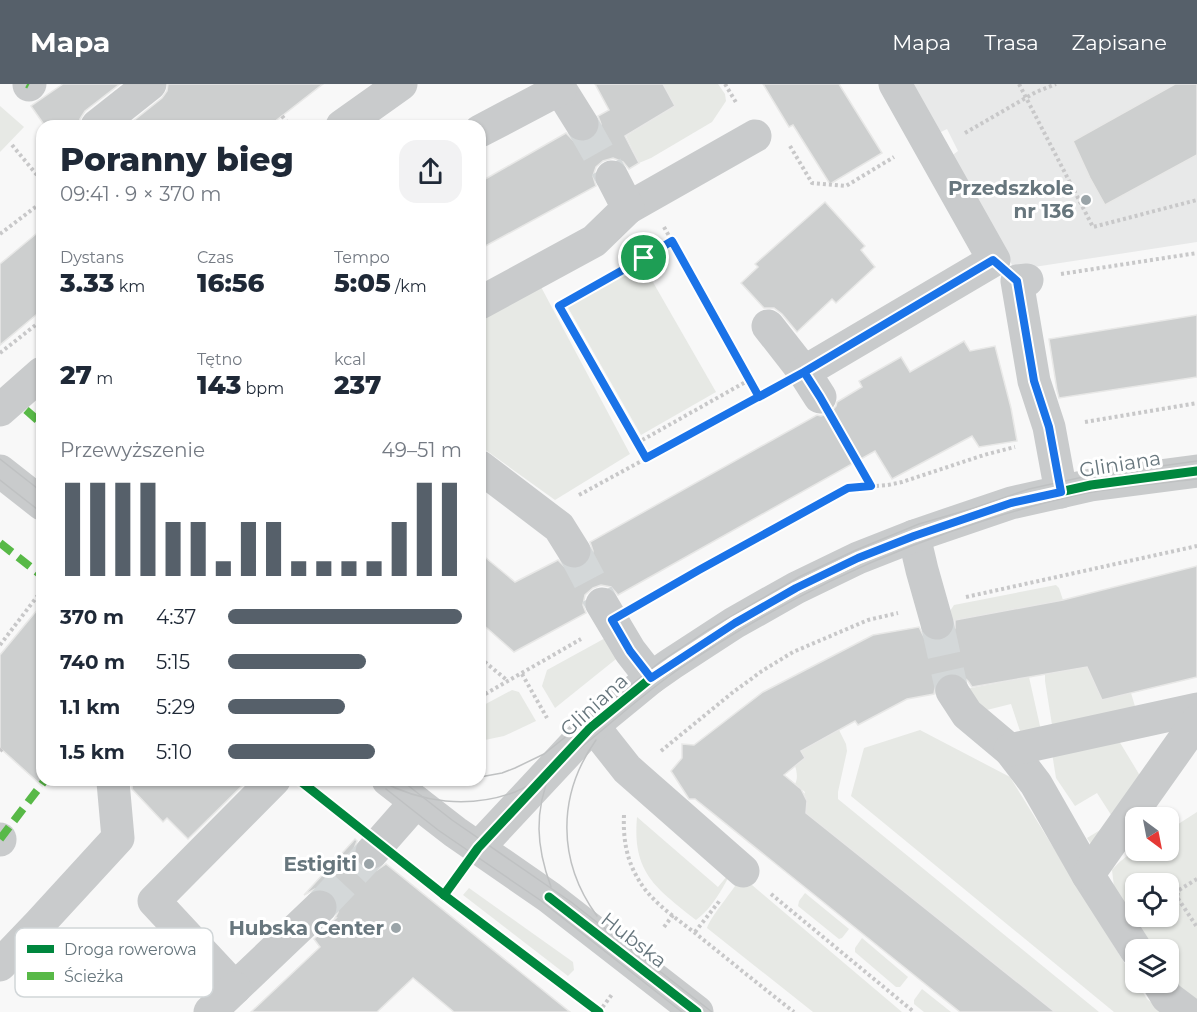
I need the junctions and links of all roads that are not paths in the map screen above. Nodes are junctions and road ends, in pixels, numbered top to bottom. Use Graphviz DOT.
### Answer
graph roads {
  1 [pos="150,84"];
  2 [pos="401,84"];
  3 [pos="896,84"];
  4 [pos="559,86"];
  5 [pos="105,120"];
  6 [pos="350,120"];
  7 [pos="582,124"];
  8 [pos="486,128"];
  9 [pos="755,136"];
  10 [pos="612,177"];
  11 [pos="638,203"];
  12 [pos="1013,273"];
  13 [pos="486,300"];
  14 [pos="768,326"];
  15 [pos="36,378"];
  16 [pos="0,410"];
  17 [pos="0,471"];
  18 [pos="1197,471"];
  19 [pos="486,472"];
  20 [pos="1061,492"];
  21 [pos="36,499"];
  22 [pos="914,536"];
  23 [pos="574,551"];
  24 [pos="607,612"];
  25 [pos="938,623"];
  26 [pos="651,678"];
  27 [pos="952,691"];
  28 [pos="1197,709"];
  29 [pos="1197,721"];
  30 [pos="593,726"];
  31 [pos="1010,750"];
  32 [pos="112,786"];
  33 [pos="268,786"];
  34 [pos="396,786"];
  35 [pos="416,802"];
  36 [pos="478,848"];
  37 [pos="372,852"];
  38 [pos="743,871"];
  39 [pos="1088,875"];
  40 [pos="321,907"];
  41 [pos="35,928"];
  42 [pos="179,928"];
  43 [pos="1129,939"];
  44 [pos="15,949"];
  45 [pos="213,964"];
  46 [pos="0,965"];
  47 [pos="235,988"];
  48 [pos="1165,993"];
  49 [pos="210,1012"];
  50 [pos="697,1012"];
  51 [pos="1186,1012"];
  1 -- 5 [label="street"];
  2 -- 6 [label="street"];
  3 -- 12 [label="street"];
  4 -- 7 [label="street"];
  4 -- 8 [label="street"];
  9 -- 11 [label="street"];
  10 -- 11 [label="street"];
  11 -- 13 [label="street"];
  12 -- 14 [label="street"];
  12 -- 20 [label="street"];
  15 -- 16 [label="street"];
  17 -- 21 [label="street"];
  18 -- 20 [label="street, Gliniana"];
  19 -- 23 [label="street"];
  20 -- 22 [label="street, Gliniana"];
  22 -- 25 [label="street"];
  22 -- 26 [label="street, Gliniana"];
  24 -- 26 [label="street"];
  26 -- 30 [label="street, Gliniana"];
  27 -- 31 [label="street"];
  28 -- 31 [label="street"];
  29 -- 39 [label="street"];
  30 -- 36 [label="street, Gliniana"];
  30 -- 38 [label="street"];
  31 -- 39 [label="street"];
  32 -- 41 [label="street"];
  33 -- 42 [label="street"];
  34 -- 35 [label="street, Hubska"];
  35 -- 36 [label="street, Hubska"];
  35 -- 37 [label="street"];
  36 -- 50 [label="street, Hubska"];
  39 -- 43 [label="street"];
  40 -- 47 [label="street"];
  44 -- 46 [label="street"];
  45 -- 47 [label="street"];
  47 -- 49 [label="street"];
  48 -- 51 [label="street"];
}
